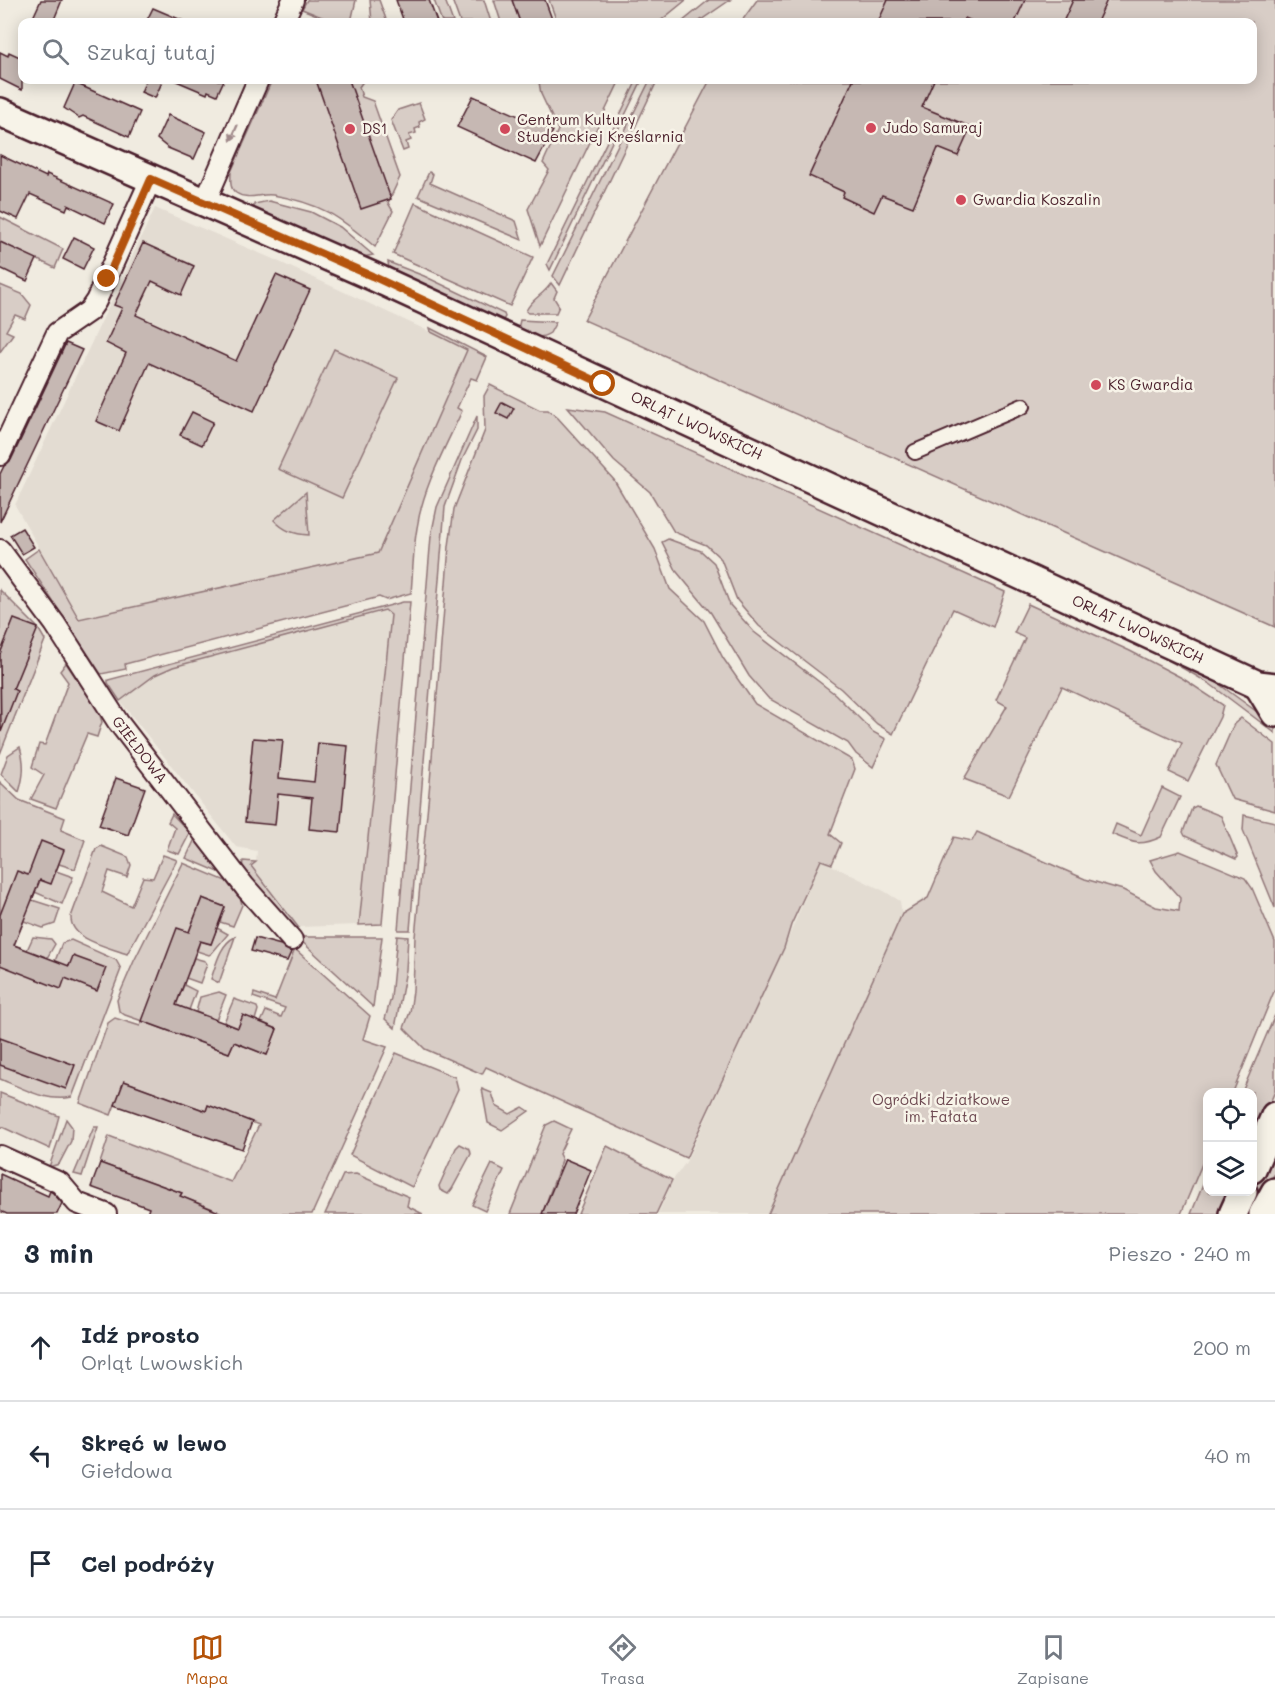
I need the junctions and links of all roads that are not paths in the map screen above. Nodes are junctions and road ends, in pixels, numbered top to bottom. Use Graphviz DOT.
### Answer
graph roads {
  1 [pos="293,0"];
  2 [pos="285,18"];
  3 [pos="256,84"];
  4 [pos="0,112"];
  5 [pos="151,179"];
  6 [pos="205,202"];
  7 [pos="1023,406"];
  8 [pos="915,452"];
  9 [pos="0,455"];
  10 [pos="0,550"];
  11 [pos="1266,686"];
  12 [pos="1275,713"];
  13 [pos="292,940"];
  14 [pos="1275,1116"];
  15 [pos="0,1155"];
  16 [pos="1257,1157"];
  17 [pos="1275,1192"];
  18 [pos="1241,1196"];
  19 [pos="106,1214"];
  20 [pos="1233,1214"];
  21 [pos="1263,1214"];
  1 -- 2 [label="street"];
  3 -- 6 [label="street, one-way"];
  4 -- 5 [label="main road, ORLĄT LWOWSKICH"];
  5 -- 6 [label="main road, ORLĄT LWOWSKICH"];
  5 -- 9 [label="street"];
  6 -- 11 [label="main road, ORLĄT LWOWSKICH"];
  7 -- 8 [label="street"];
  10 -- 13 [label="street, GIEŁDOWA"];
  11 -- 12 [label="main road, ORLĄT LWOWSKICH"];
  14 -- 16 [label="main road"];
  15 -- 19 [label="street"];
  17 -- 21 [label="main road"];
  18 -- 20 [label="main road"];
}
